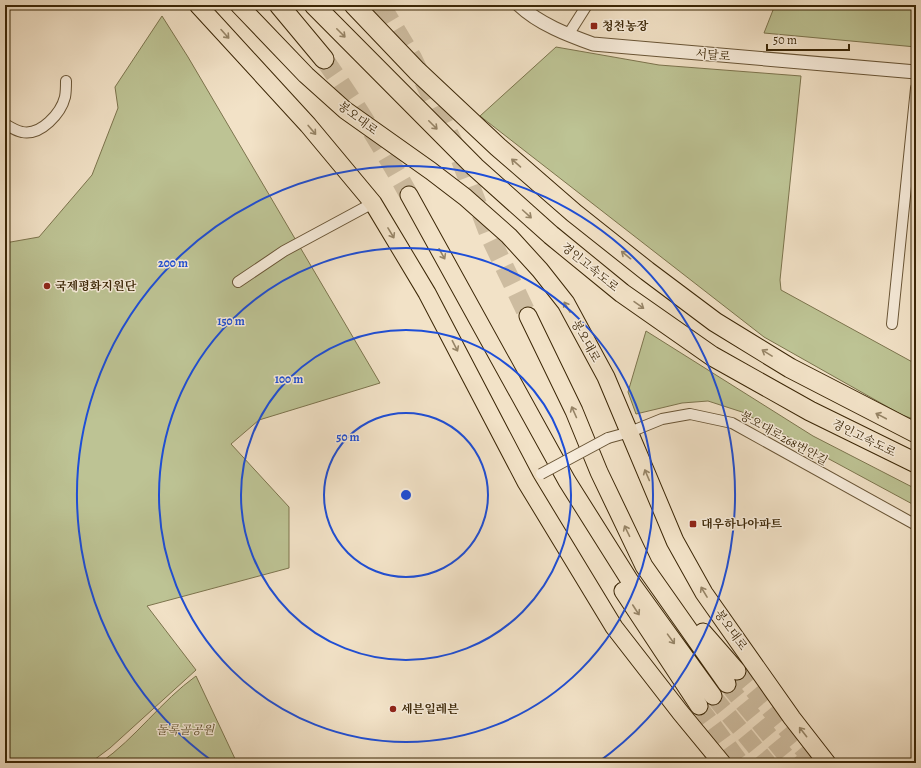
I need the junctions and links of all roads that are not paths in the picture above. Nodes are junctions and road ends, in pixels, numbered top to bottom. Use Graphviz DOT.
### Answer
graph roads {
  1 [pos="198,5"];
  2 [pos="239,5"];
  3 [pos="279,5"];
  4 [pos="314,5"];
  5 [pos="354,5"];
  6 [pos="519,5"];
  7 [pos="587,5"];
  8 [pos="568,36"];
  9 [pos="324,59"];
  10 [pos="916,72"];
  11 [pos="66,81"];
  12 [pos="916,88"];
  13 [pos="5,124"];
  14 [pos="409,195"];
  15 [pos="373,204"];
  16 [pos="238,282"];
  17 [pos="528,316"];
  18 [pos="892,324"];
  19 [pos="498,355"];
  20 [pos="630,432"];
  21 [pos="916,433"];
  22 [pos="916,463"];
  23 [pos="526,482"];
  24 [pos="916,525"];
  25 [pos="732,678"];
  26 [pos="713,696"];
  27 [pos="699,706"];
  28 [pos="722,763"];
  29 [pos="827,763"];
  1 -- 15 [label="main road, one-way"];
  20 -- 2 [label="main road, 봉오대로, one-way"];
  3 -- 9 [label="highway"];
  4 -- 22 [label="highway, 경인고속도로, one-way"];
  21 -- 5 [label="highway, one-way"];
  6 -- 8 [label="street, 서달로"];
  7 -- 8 [label="street"];
  8 -- 10 [label="street, 서달로"];
  11 -- 13 [label="street"];
  12 -- 18 [label="street"];
  14 -- 19 [label="main road, one-way"];
  15 -- 16 [label="street"];
  15 -- 23 [label="main road, one-way"];
  25 -- 17 [label="main road, one-way"];
  19 -- 26 [label="main road, one-way"];
  19 -- 27 [label="main road, one-way"];
  20 -- 23 [label="street, 봉오대로268번안길, bridge"];
  20 -- 24 [label="street, 봉오대로268번안길"];
  29 -- 20 [label="main road, 봉오대로, one-way"];
  23 -- 28 [label="main road"];
}
